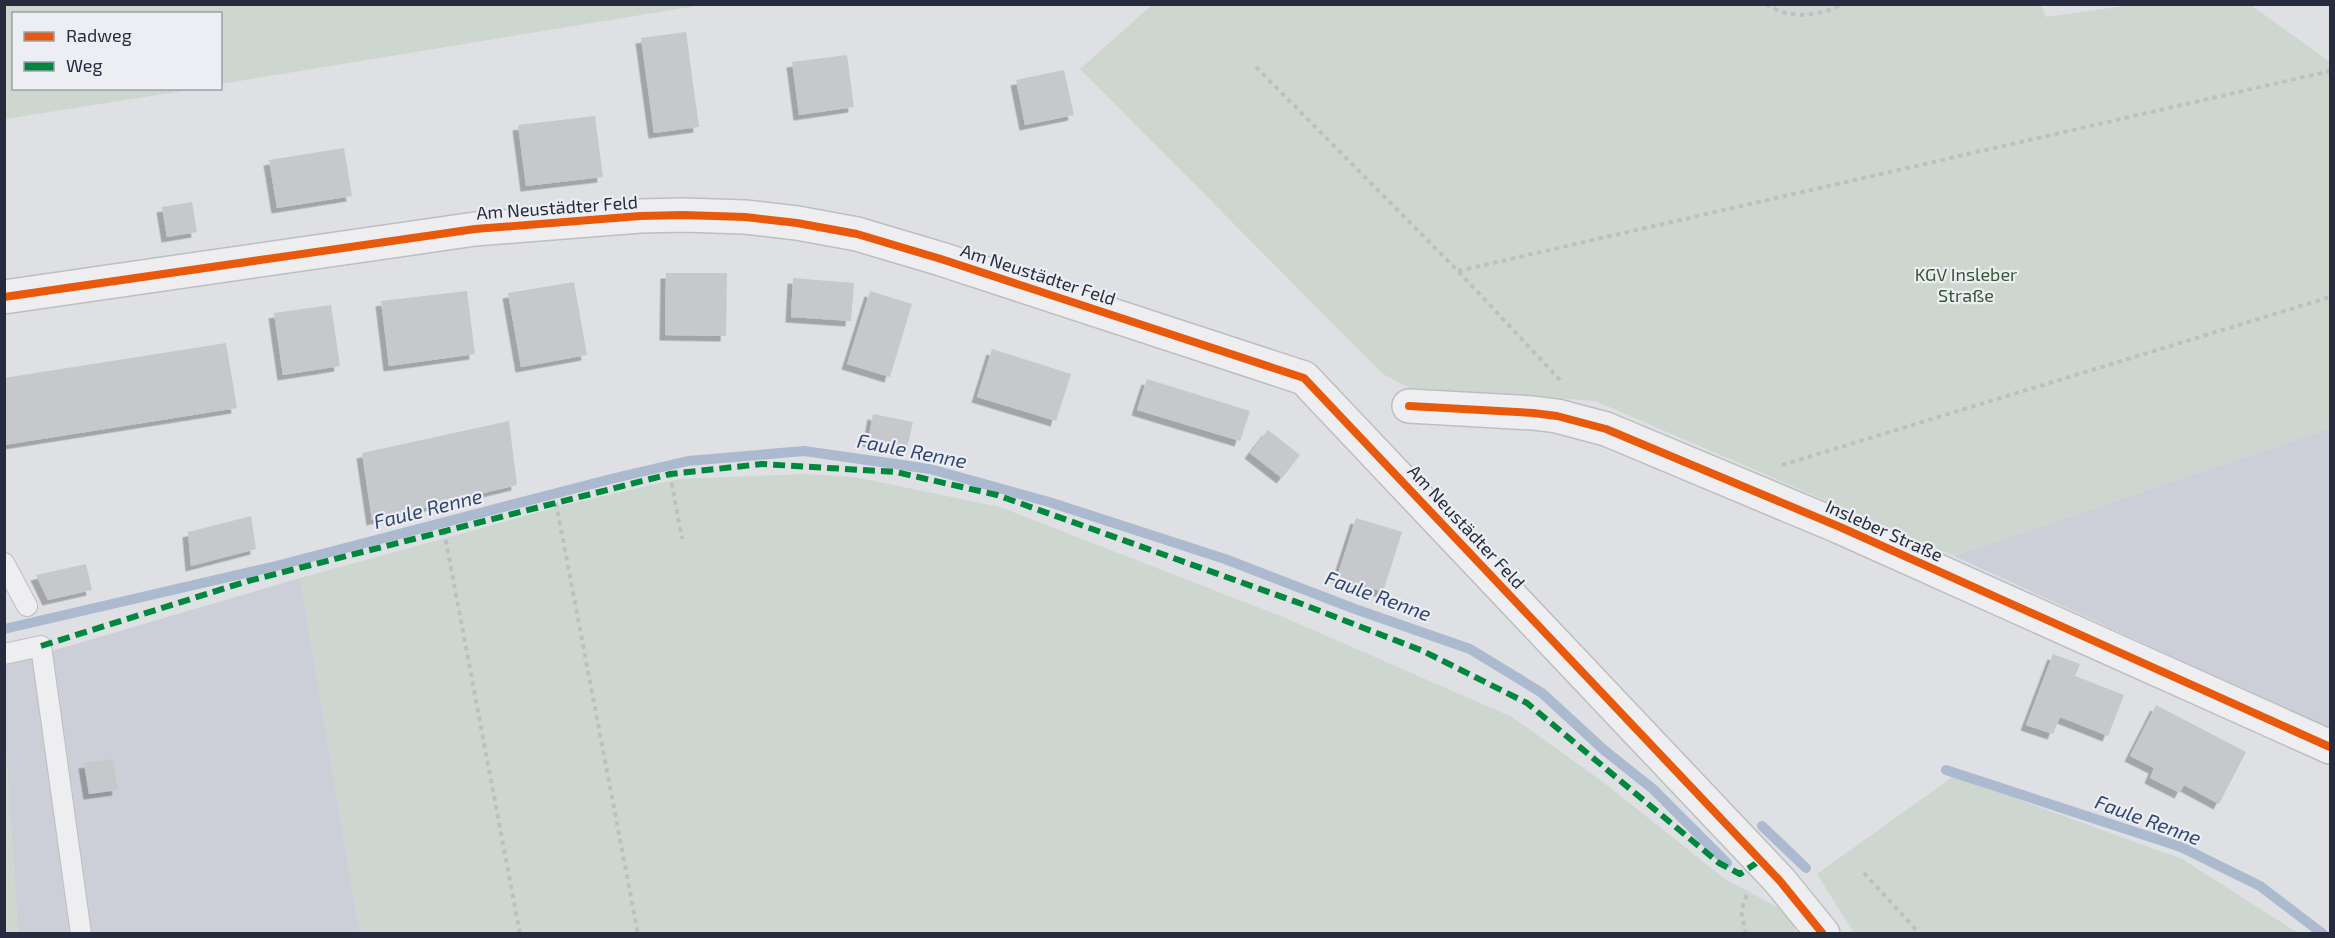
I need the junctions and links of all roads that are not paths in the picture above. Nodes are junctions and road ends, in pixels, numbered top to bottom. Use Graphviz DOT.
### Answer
graph roads {
  1 [pos="4,297"];
  2 [pos="1409,406"];
  3 [pos="4,563"];
  4 [pos="27,606"];
  5 [pos="4,654"];
  6 [pos="2331,747"];
  7 [pos="81,933"];
  8 [pos="1823,933"];
  1 -- 8 [label="street, Am Neustädter Feld"];
  2 -- 6 [label="street, Insleber Straße"];
  3 -- 4 [label="lane"];
  5 -- 7 [label="lane"];
}
